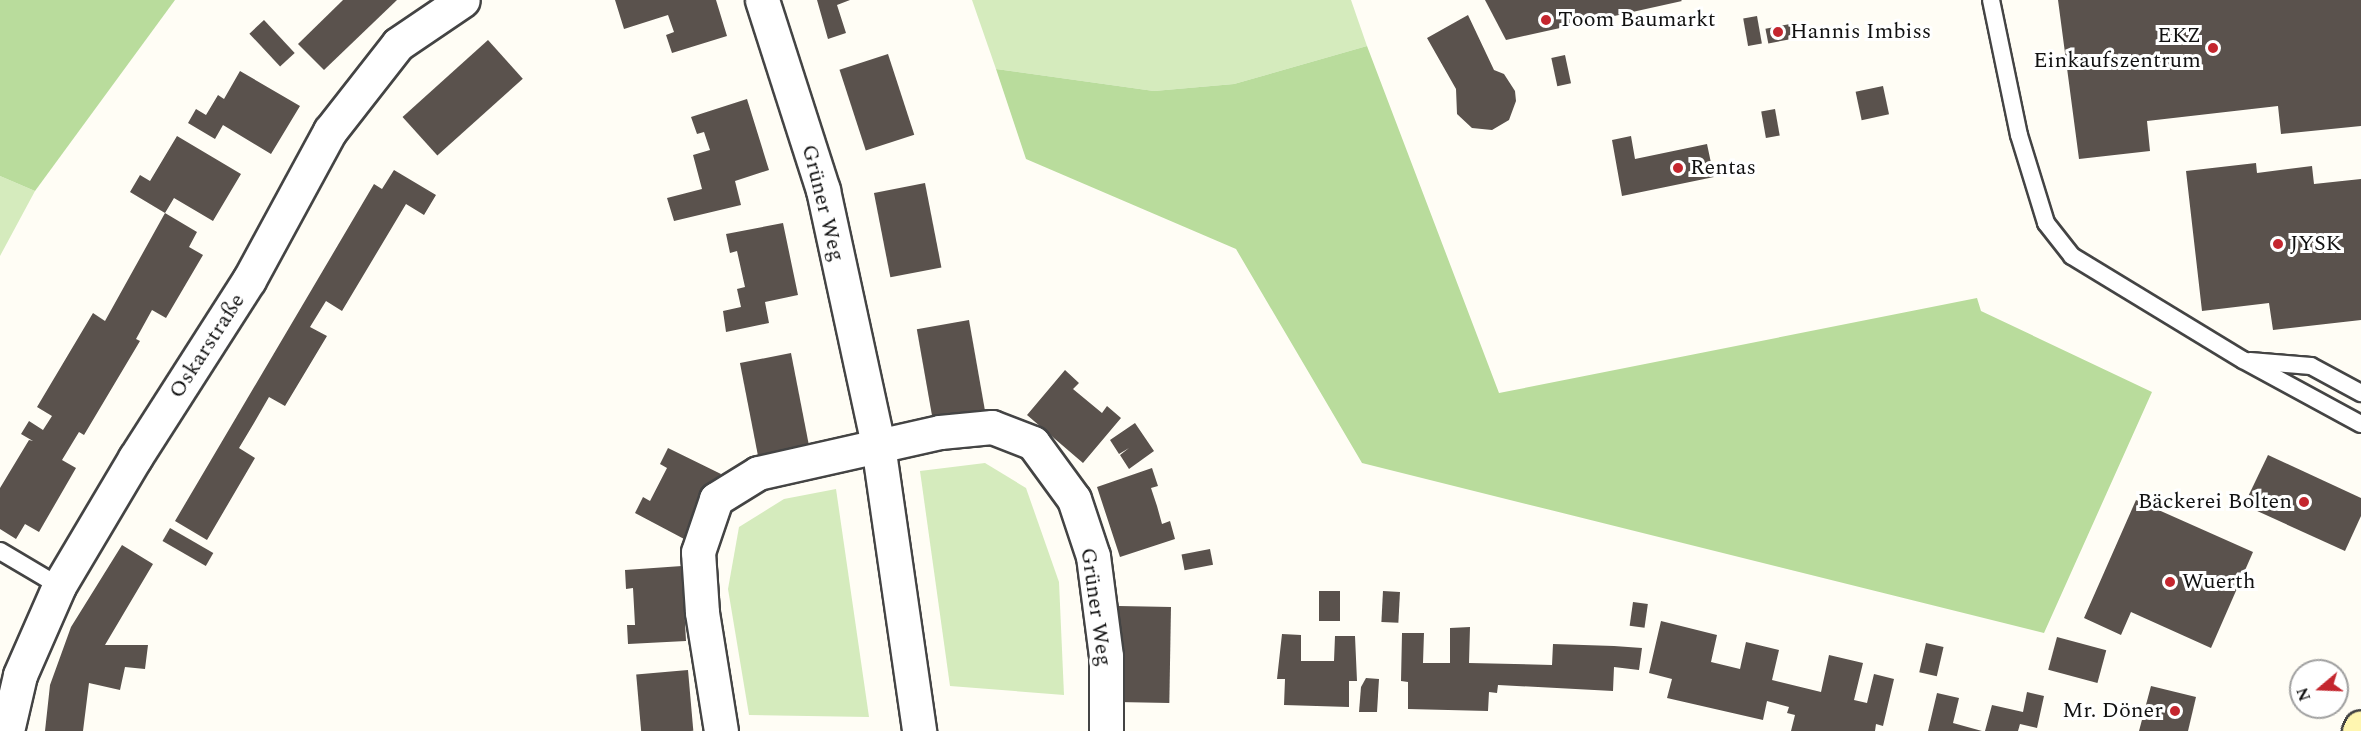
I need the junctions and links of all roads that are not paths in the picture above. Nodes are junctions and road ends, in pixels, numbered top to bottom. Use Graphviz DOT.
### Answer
graph roads {
  1 [pos="463,0"];
  2 [pos="762,0"];
  3 [pos="1991,0"];
  4 [pos="2243,360"];
  5 [pos="2361,393"];
  6 [pos="2361,423"];
  7 [pos="878,445"];
  8 [pos="0,551"];
  9 [pos="59,586"];
  10 [pos="7,731"];
  11 [pos="721,731"];
  12 [pos="919,731"];
  13 [pos="1106,731"];
  1 -- 9 [label="street, Oskarstraße"];
  2 -- 7 [label="street, Grüner Weg"];
  3 -- 4 [label="lane"];
  4 -- 5 [label="lane"];
  4 -- 6 [label="lane"];
  7 -- 11 [label="street, Grüner Weg"];
  7 -- 12 [label="street, Grüner Weg"];
  7 -- 13 [label="street, Grüner Weg"];
  8 -- 9 [label="lane"];
  9 -- 10 [label="street, Oskarstraße"];
}
